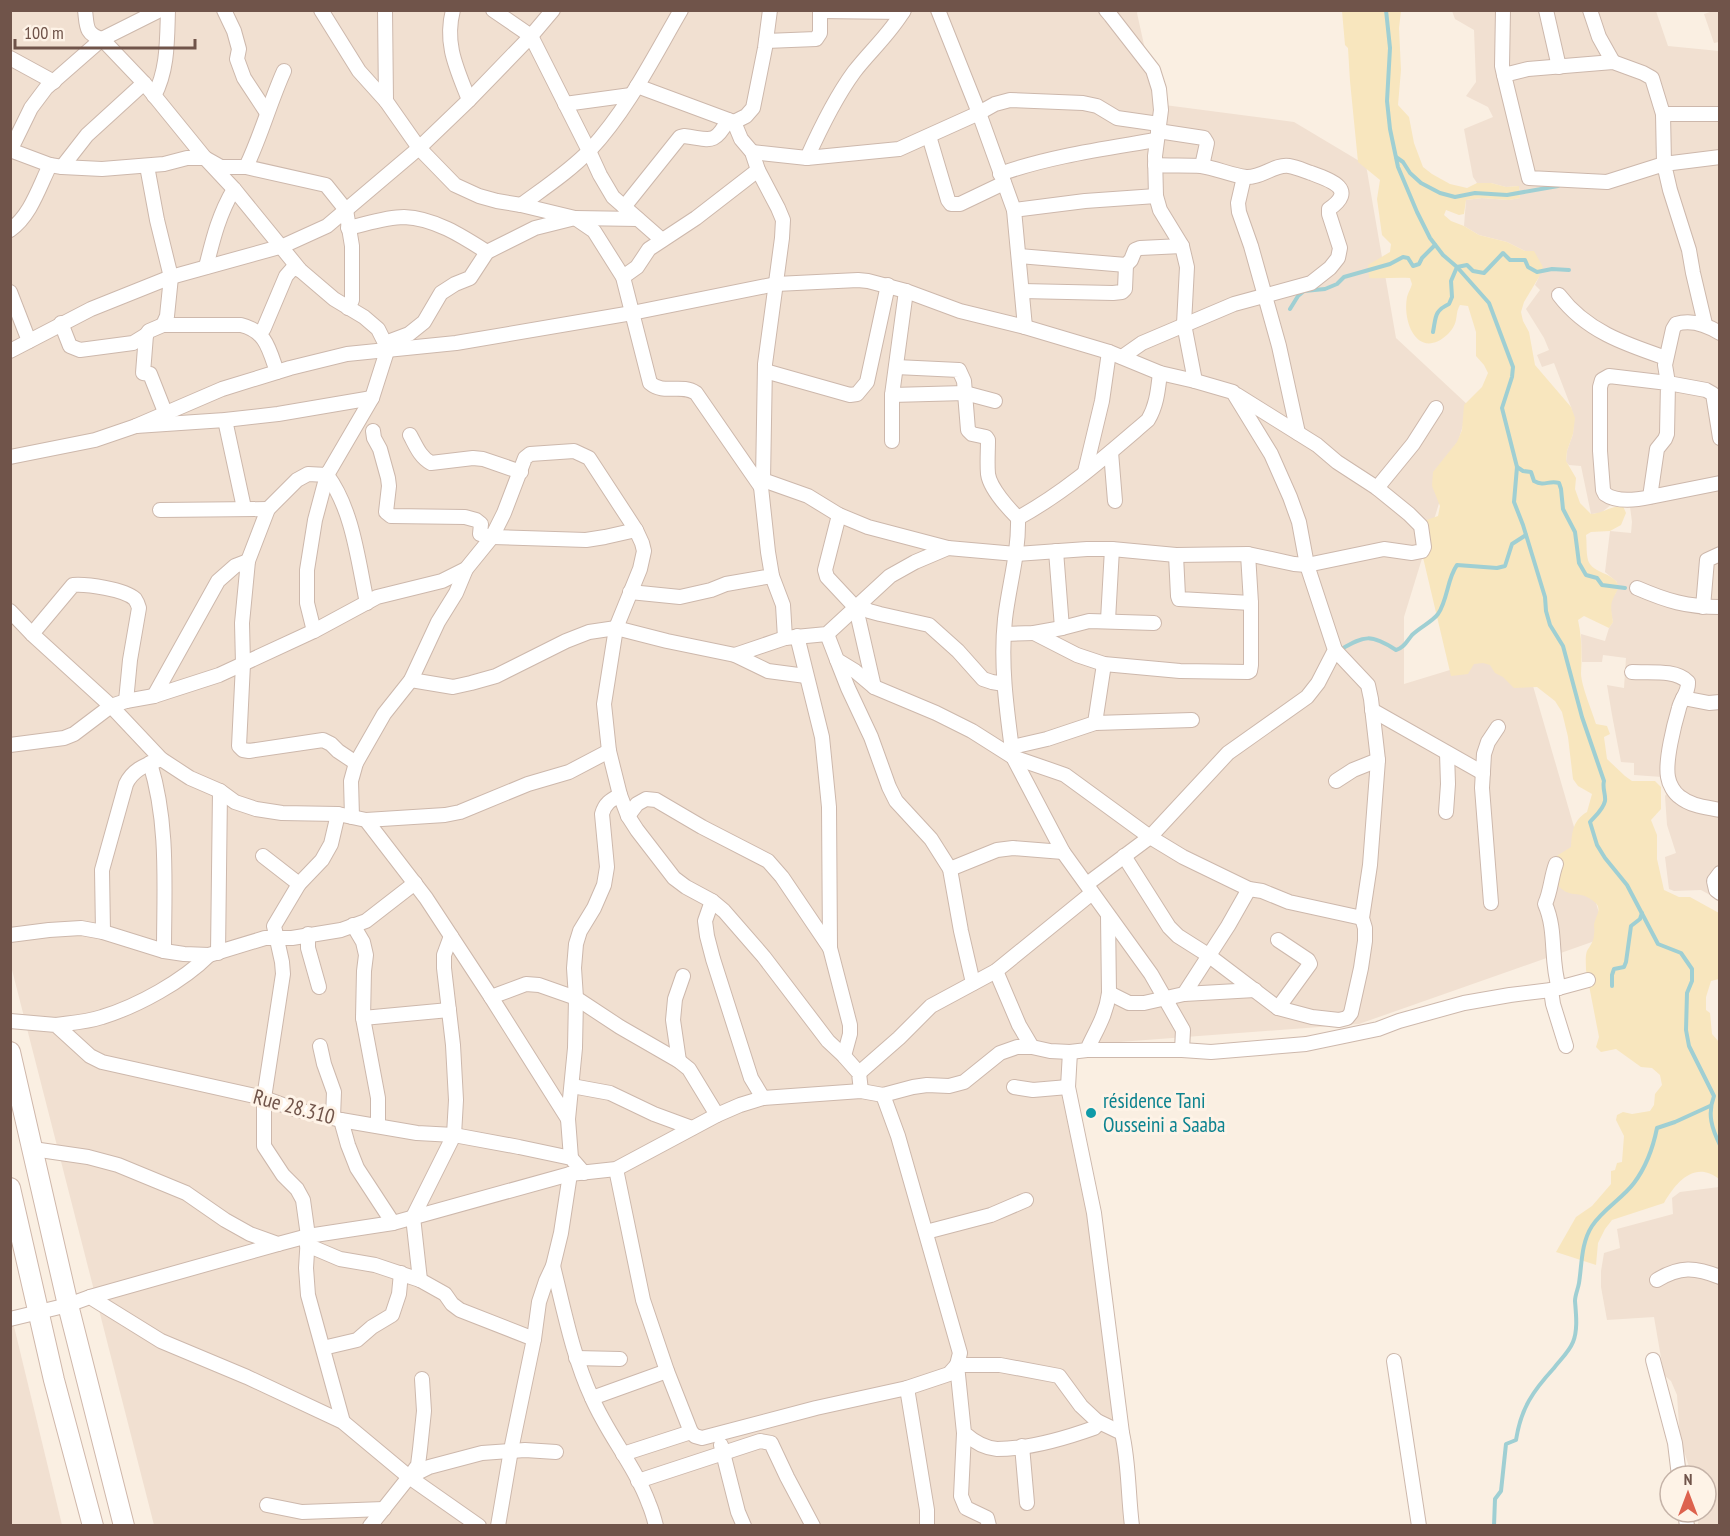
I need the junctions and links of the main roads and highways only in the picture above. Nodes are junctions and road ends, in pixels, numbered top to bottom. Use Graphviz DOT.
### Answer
graph roads {
  1 [pos="10,1052"];
  2 [pos="10,1188"];
  3 [pos="93,1526"];
  4 [pos="124,1526"];
  1 -- 4 [label="main road"];
  2 -- 3 [label="main road"];
}
